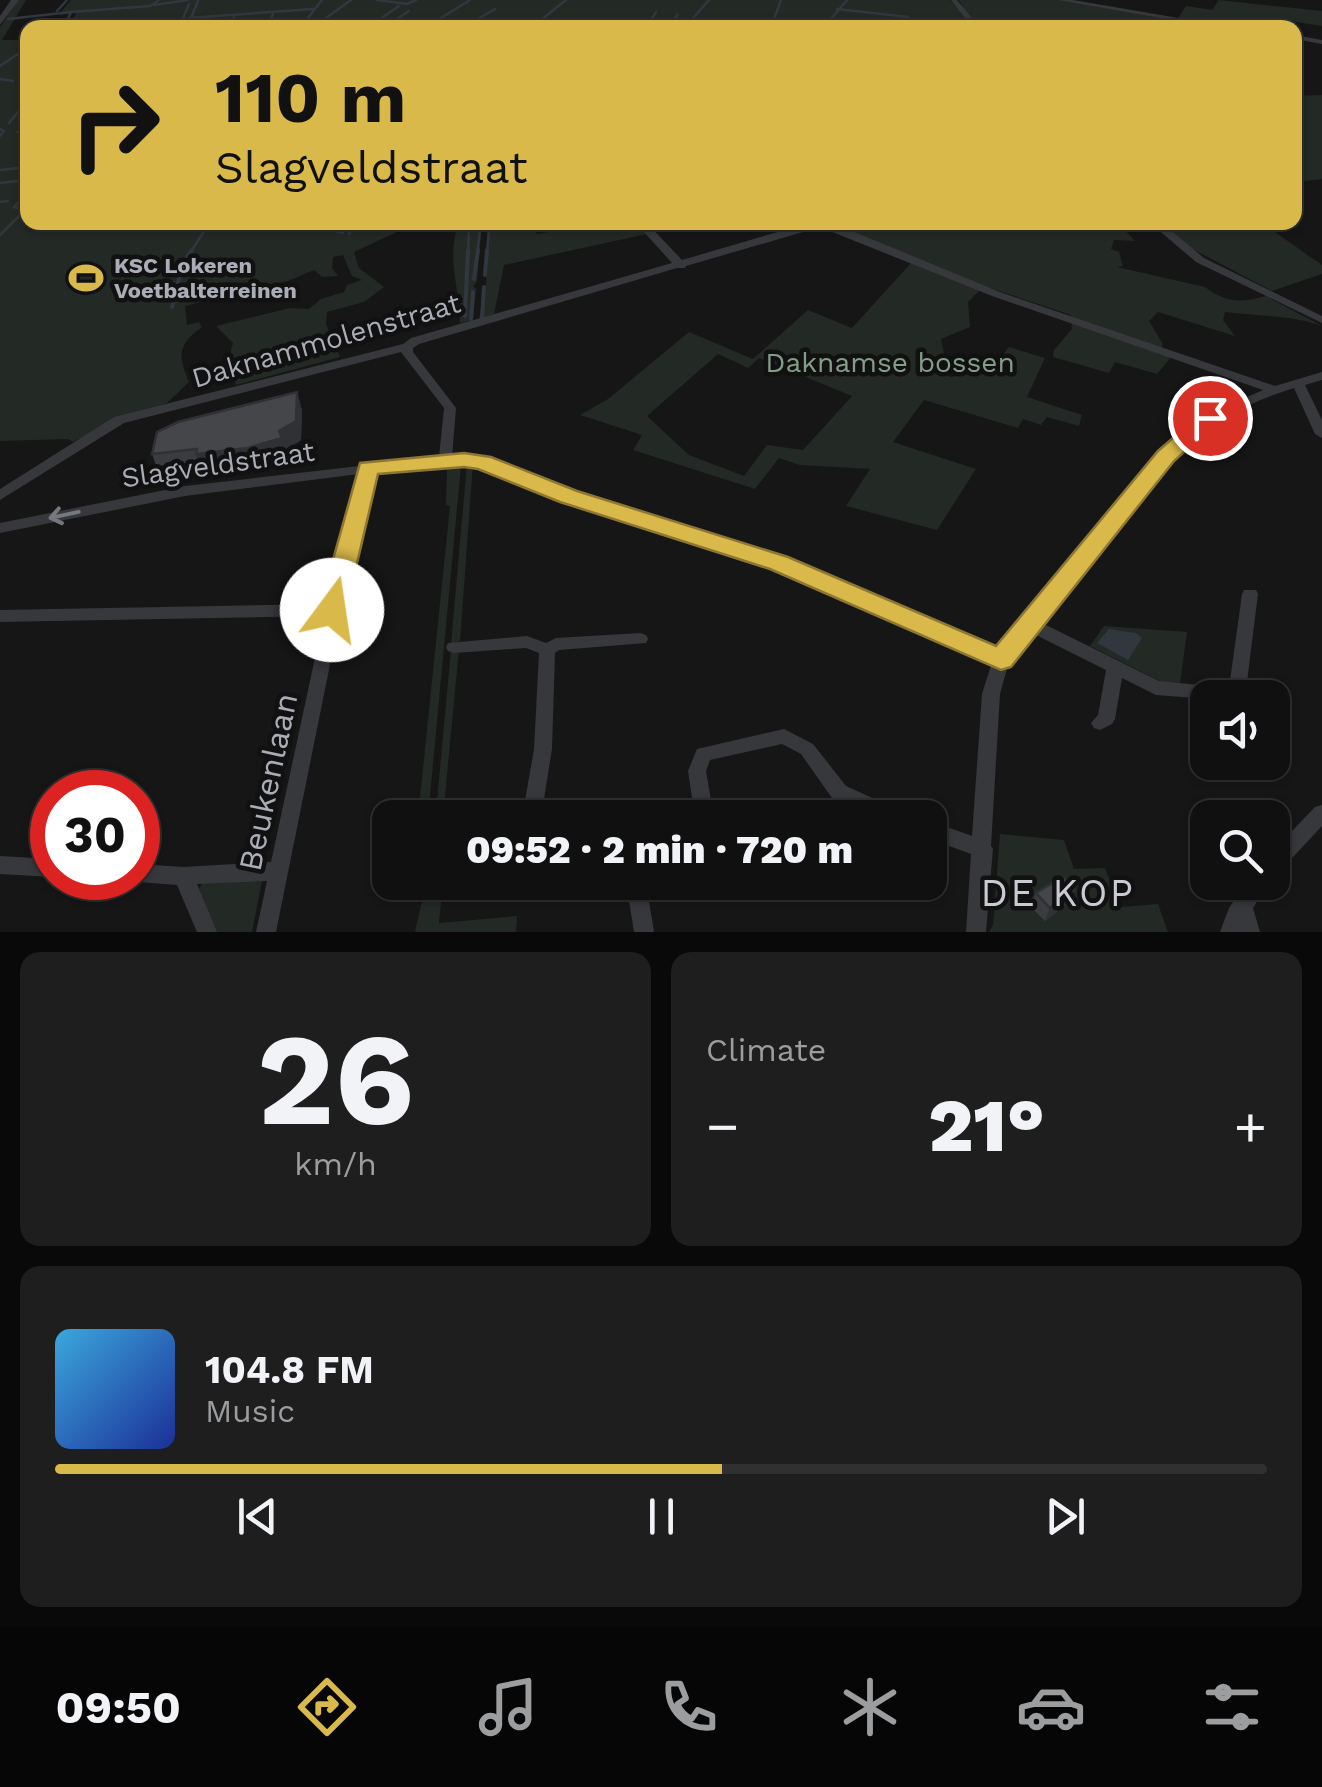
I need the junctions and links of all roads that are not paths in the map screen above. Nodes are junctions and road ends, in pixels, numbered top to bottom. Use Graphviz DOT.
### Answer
graph roads {
  1 [pos="15,0"];
  2 [pos="954,0"];
  3 [pos="1061,0"];
  4 [pos="970,20"];
  5 [pos="1185,20"];
  6 [pos="0,22"];
  7 [pos="1302,39"];
  8 [pos="1308,40"];
  9 [pos="1322,42"];
  10 [pos="1302,45"];
  11 [pos="647,230"];
  12 [pos="801,230"];
  13 [pos="841,230"];
  14 [pos="1162,230"];
  15 [pos="681,266"];
  16 [pos="1322,320"];
  17 [pos="408,347"];
  18 [pos="1322,376"];
  19 [pos="1297,382"];
  20 [pos="1273,389"];
  21 [pos="1321,431"];
  22 [pos="445,460"];
  23 [pos="368,468"];
  24 [pos="0,494"];
  25 [pos="0,528"];
  26 [pos="1250,594"];
  27 [pos="332,610"];
  28 [pos="0,616"];
  29 [pos="1029,624"];
  30 [pos="640,639"];
  31 [pos="454,647"];
  32 [pos="546,650"];
  33 [pos="1001,659"];
  34 [pos="1115,668"];
  35 [pos="1238,680"];
  36 [pos="1190,691"];
  37 [pos="1100,723"];
  38 [pos="534,800"];
  39 [pos="702,800"];
  40 [pos="857,800"];
  41 [pos="1322,813"];
  42 [pos="947,836"];
  43 [pos="1290,847"];
  44 [pos="983,849"];
  45 [pos="0,865"];
  46 [pos="30,867"];
  47 [pos="280,871"];
  48 [pos="160,874"];
  49 [pos="183,876"];
  50 [pos="639,900"];
  51 [pos="1246,900"];
  52 [pos="1242,905"];
  53 [pos="207,932"];
  54 [pos="266,932"];
  55 [pos="644,932"];
  56 [pos="976,932"];
  57 [pos="1230,932"];
  58 [pos="1250,932"];
  1 -- 6 [label="street"];
  2 -- 4 [label="street"];
  3 -- 5 [label="street"];
  7 -- 8 [label="street"];
  8 -- 9 [label="street"];
  8 -- 10 [label="street"];
  11 -- 15 [label="street"];
  12 -- 15 [label="street, Daknammolenstraat"];
  13 -- 20 [label="street"];
  14 -- 16 [label="street"];
  15 -- 17 [label="street, Daknammolenstraat"];
  17 -- 22 [label="street"];
  17 -- 24 [label="street, Daknammolenstraat"];
  18 -- 19 [label="street"];
  19 -- 20 [label="street"];
  19 -- 21 [label="street"];
  20 -- 29 [label="street"];
  22 -- 23 [label="street, Slagveldstraat"];
  22 -- 33 [label="street, Slagveldstraat"];
  23 -- 25 [label="street, Slagveldstraat, one-way"];
  23 -- 27 [label="street, Beukenlaan"];
  26 -- 35 [label="street"];
  27 -- 28 [label="street"];
  27 -- 47 [label="street, Beukenlaan"];
  29 -- 33 [label="street"];
  29 -- 34 [label="street"];
  30 -- 32 [label="street"];
  31 -- 32 [label="street"];
  32 -- 38 [label="street"];
  33 -- 44 [label="street"];
  34 -- 36 [label="street"];
  34 -- 37 [label="street"];
  39 -- 40 [label="street"];
  41 -- 43 [label="street"];
  42 -- 44 [label="street"];
  44 -- 56 [label="street"];
  45 -- 46 [label="street"];
  47 -- 49 [label="street"];
  47 -- 54 [label="street, Beukenlaan"];
  48 -- 49 [label="street"];
  49 -- 53 [label="street"];
  50 -- 55 [label="street"];
  51 -- 52 [label="street"];
  52 -- 57 [label="street"];
  52 -- 58 [label="street"];
}
